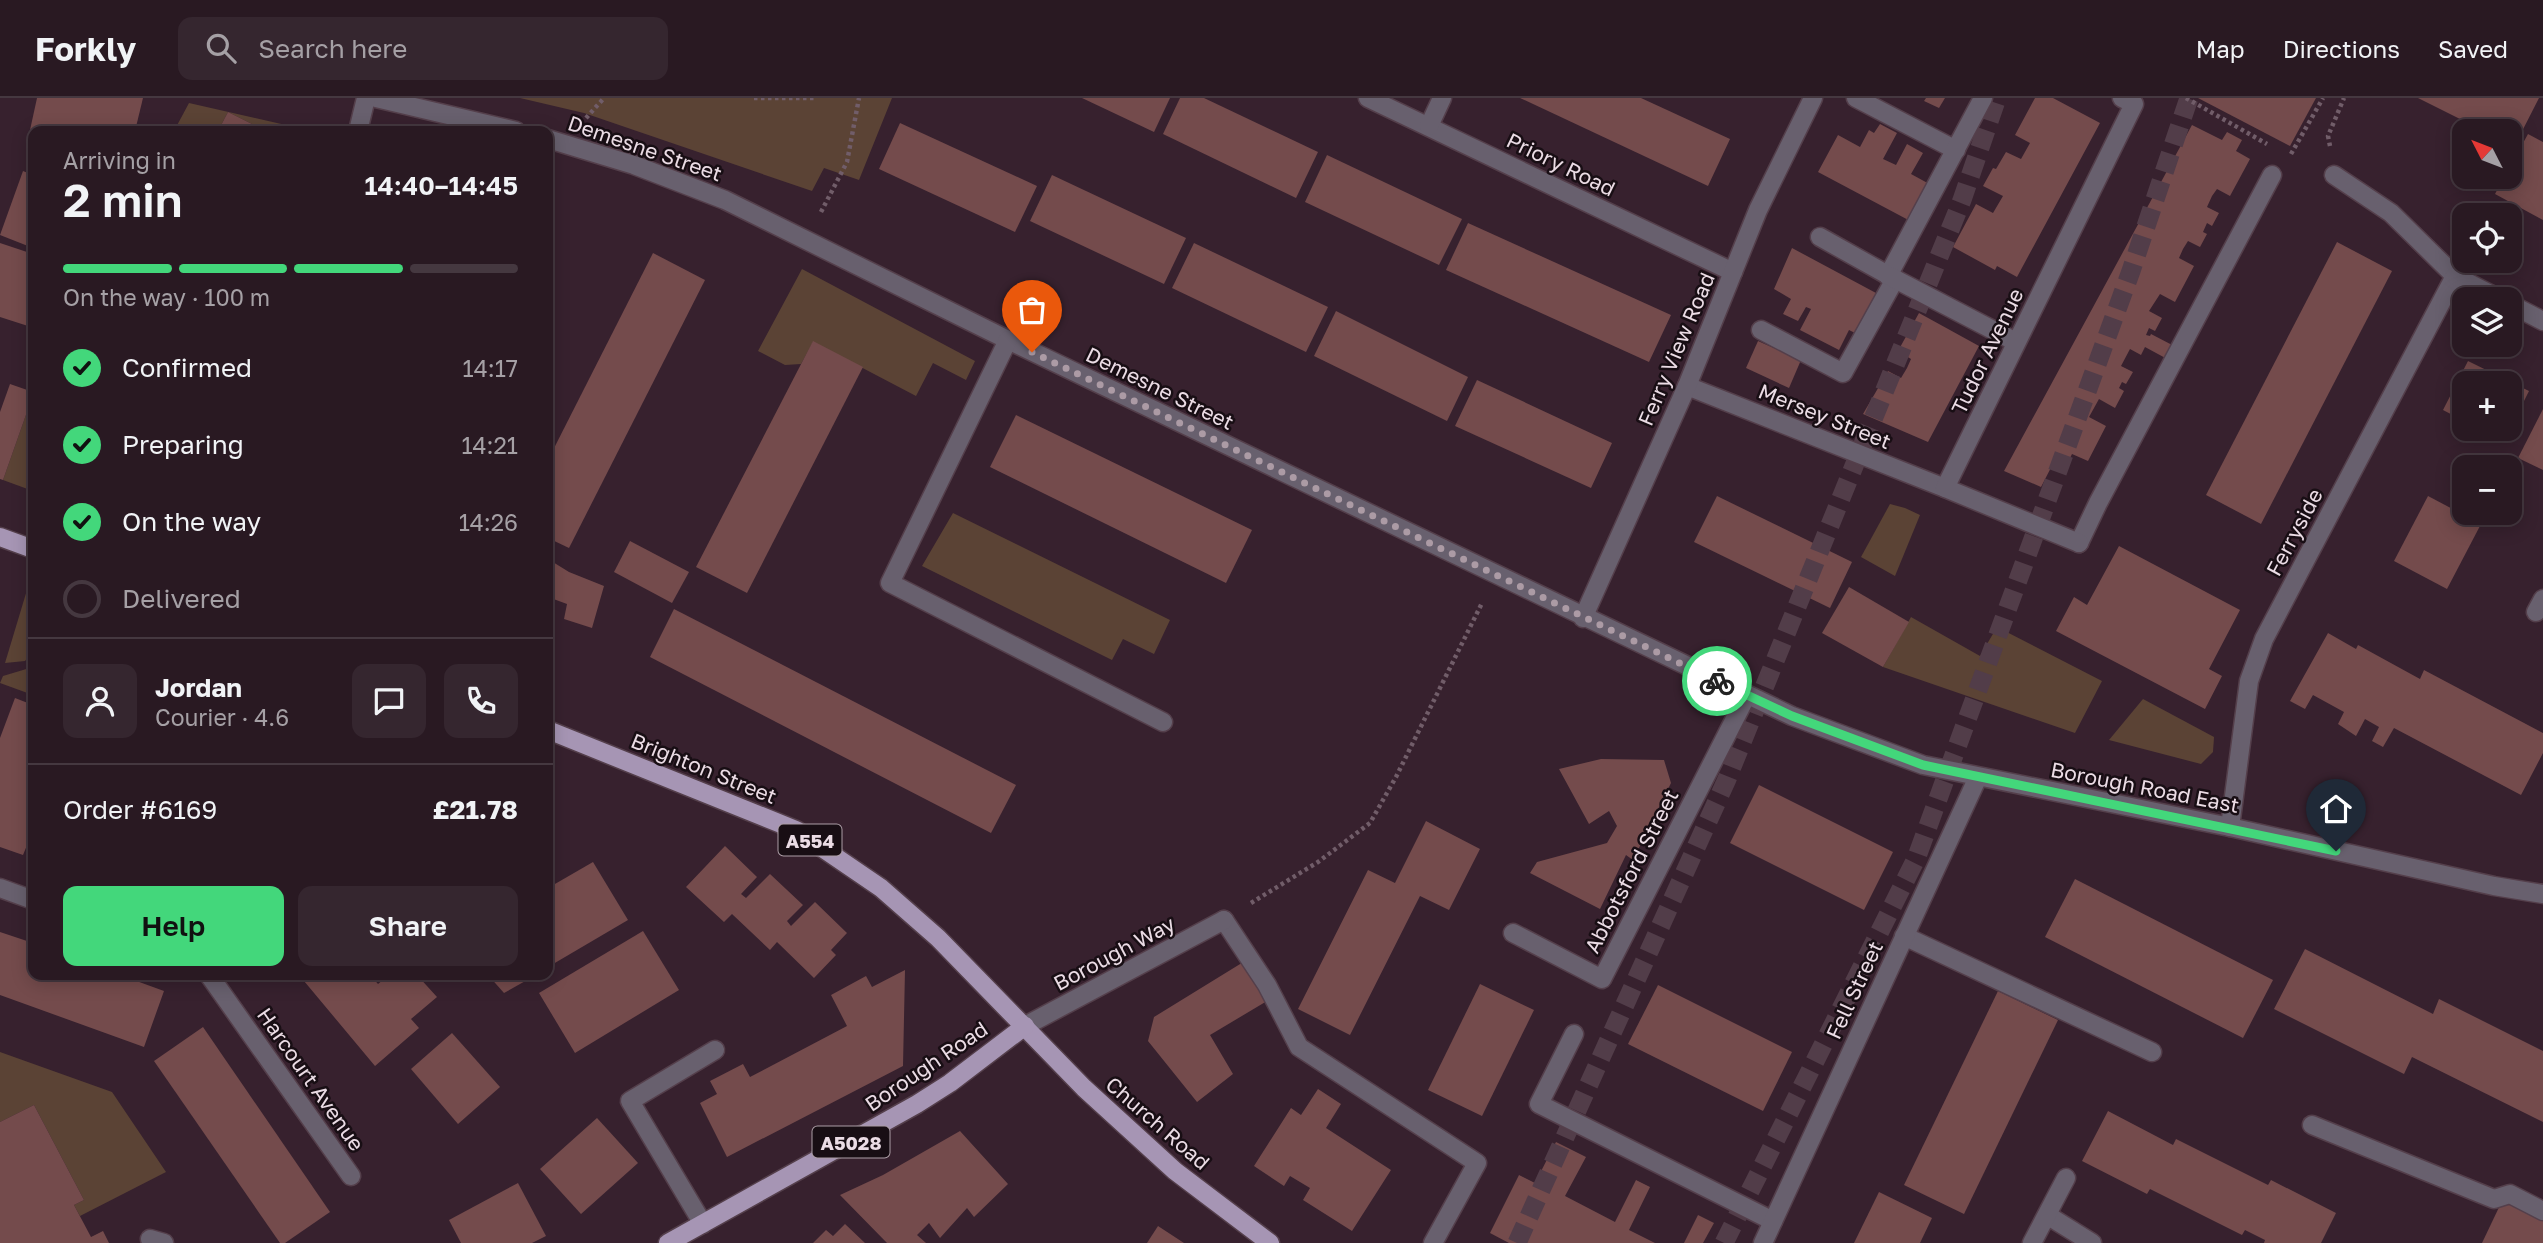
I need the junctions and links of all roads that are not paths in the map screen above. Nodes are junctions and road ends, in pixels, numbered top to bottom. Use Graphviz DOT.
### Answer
graph roads {
  1 [pos="366,98"];
  2 [pos="376,98"];
  3 [pos="1368,98"];
  4 [pos="1443,98"];
  5 [pos="1813,98"];
  6 [pos="1856,98"];
  7 [pos="1983,98"];
  8 [pos="2128,101"];
  9 [pos="359,126"];
  10 [pos="495,126"];
  11 [pos="1429,126"];
  12 [pos="553,140"];
  13 [pos="1956,150"];
  14 [pos="2334,175"];
  15 [pos="2272,176"];
  16 [pos="1820,237"];
  17 [pos="1733,272"];
  18 [pos="2455,276"];
  19 [pos="1892,278"];
  20 [pos="2477,287"];
  21 [pos="2522,310"];
  22 [pos="2543,321"];
  23 [pos="1761,330"];
  24 [pos="1008,340"];
  25 [pos="2017,342"];
  26 [pos="1687,386"];
  27 [pos="1945,488"];
  28 [pos="0,537"];
  29 [pos="28,547"];
  30 [pos="1583,618"];
  31 [pos="1747,695"];
  32 [pos="1163,722"];
  33 [pos="553,732"];
  34 [pos="1978,777"];
  35 [pos="2230,827"];
  36 [pos="0,888"];
  37 [pos="2543,894"];
  38 [pos="28,898"];
  39 [pos="1513,933"];
  40 [pos="1904,936"];
  41 [pos="213,980"];
  42 [pos="1025,1026"];
  43 [pos="1574,1034"];
  44 [pos="715,1050"];
  45 [pos="2152,1052"];
  46 [pos="2312,1125"];
  47 [pos="351,1176"];
  48 [pos="2066,1178"];
  49 [pos="2543,1211"];
  50 [pos="2047,1215"];
  51 [pos="1773,1221"];
  52 [pos="703,1224"];
  53 [pos="668,1243"];
  54 [pos="1270,1243"];
  55 [pos="1433,1243"];
  56 [pos="1763,1243"];
  57 [pos="2032,1243"];
  58 [pos="2092,1243"];
  1 -- 9 [label="street"];
  2 -- 10 [label="street"];
  3 -- 11 [label="street, Priory Road"];
  4 -- 11 [label="street"];
  5 -- 17 [label="street, Ferry View Road"];
  6 -- 13 [label="street"];
  7 -- 13 [label="street"];
  8 -- 25 [label="street, Tudor Avenue"];
  11 -- 17 [label="street, Priory Road"];
  12 -- 24 [label="street, Demesne Street"];
  13 -- 19 [label="street"];
  14 -- 18 [label="street"];
  15 -- 27 [label="street"];
  16 -- 19 [label="street"];
  17 -- 26 [label="street, Ferry View Road"];
  18 -- 20 [label="street"];
  18 -- 35 [label="street, Ferryside"];
  19 -- 23 [label="street"];
  19 -- 25 [label="street"];
  21 -- 22 [label="street"];
  24 -- 30 [label="street, Demesne Street"];
  24 -- 32 [label="street"];
  25 -- 27 [label="street, Tudor Avenue"];
  26 -- 27 [label="street, Mersey Street"];
  26 -- 30 [label="street, Ferry View Road"];
  28 -- 29 [label="main road"];
  30 -- 31 [label="street, Demesne Street"];
  31 -- 34 [label="street, Borough Road East"];
  31 -- 39 [label="street, Abbotsford Street"];
  33 -- 42 [label="main road, Brighton Street / A554"];
  34 -- 35 [label="street, Borough Road East"];
  34 -- 40 [label="street, Fell Street"];
  35 -- 37 [label="street, Borough Road East"];
  36 -- 38 [label="street"];
  40 -- 45 [label="street"];
  40 -- 51 [label="street, Fell Street"];
  41 -- 47 [label="street, Harcourt Avenue"];
  42 -- 52 [label="main road, Borough Road / A5028"];
  42 -- 54 [label="main road, Church Road / A554"];
  42 -- 55 [label="street, Borough Way"];
  43 -- 51 [label="street"];
  44 -- 52 [label="street"];
  46 -- 49 [label="street"];
  48 -- 50 [label="street"];
  50 -- 57 [label="street"];
  50 -- 58 [label="street"];
  51 -- 56 [label="street, Fell Street"];
  52 -- 53 [label="main road, Borough Road / A5028"];
}
